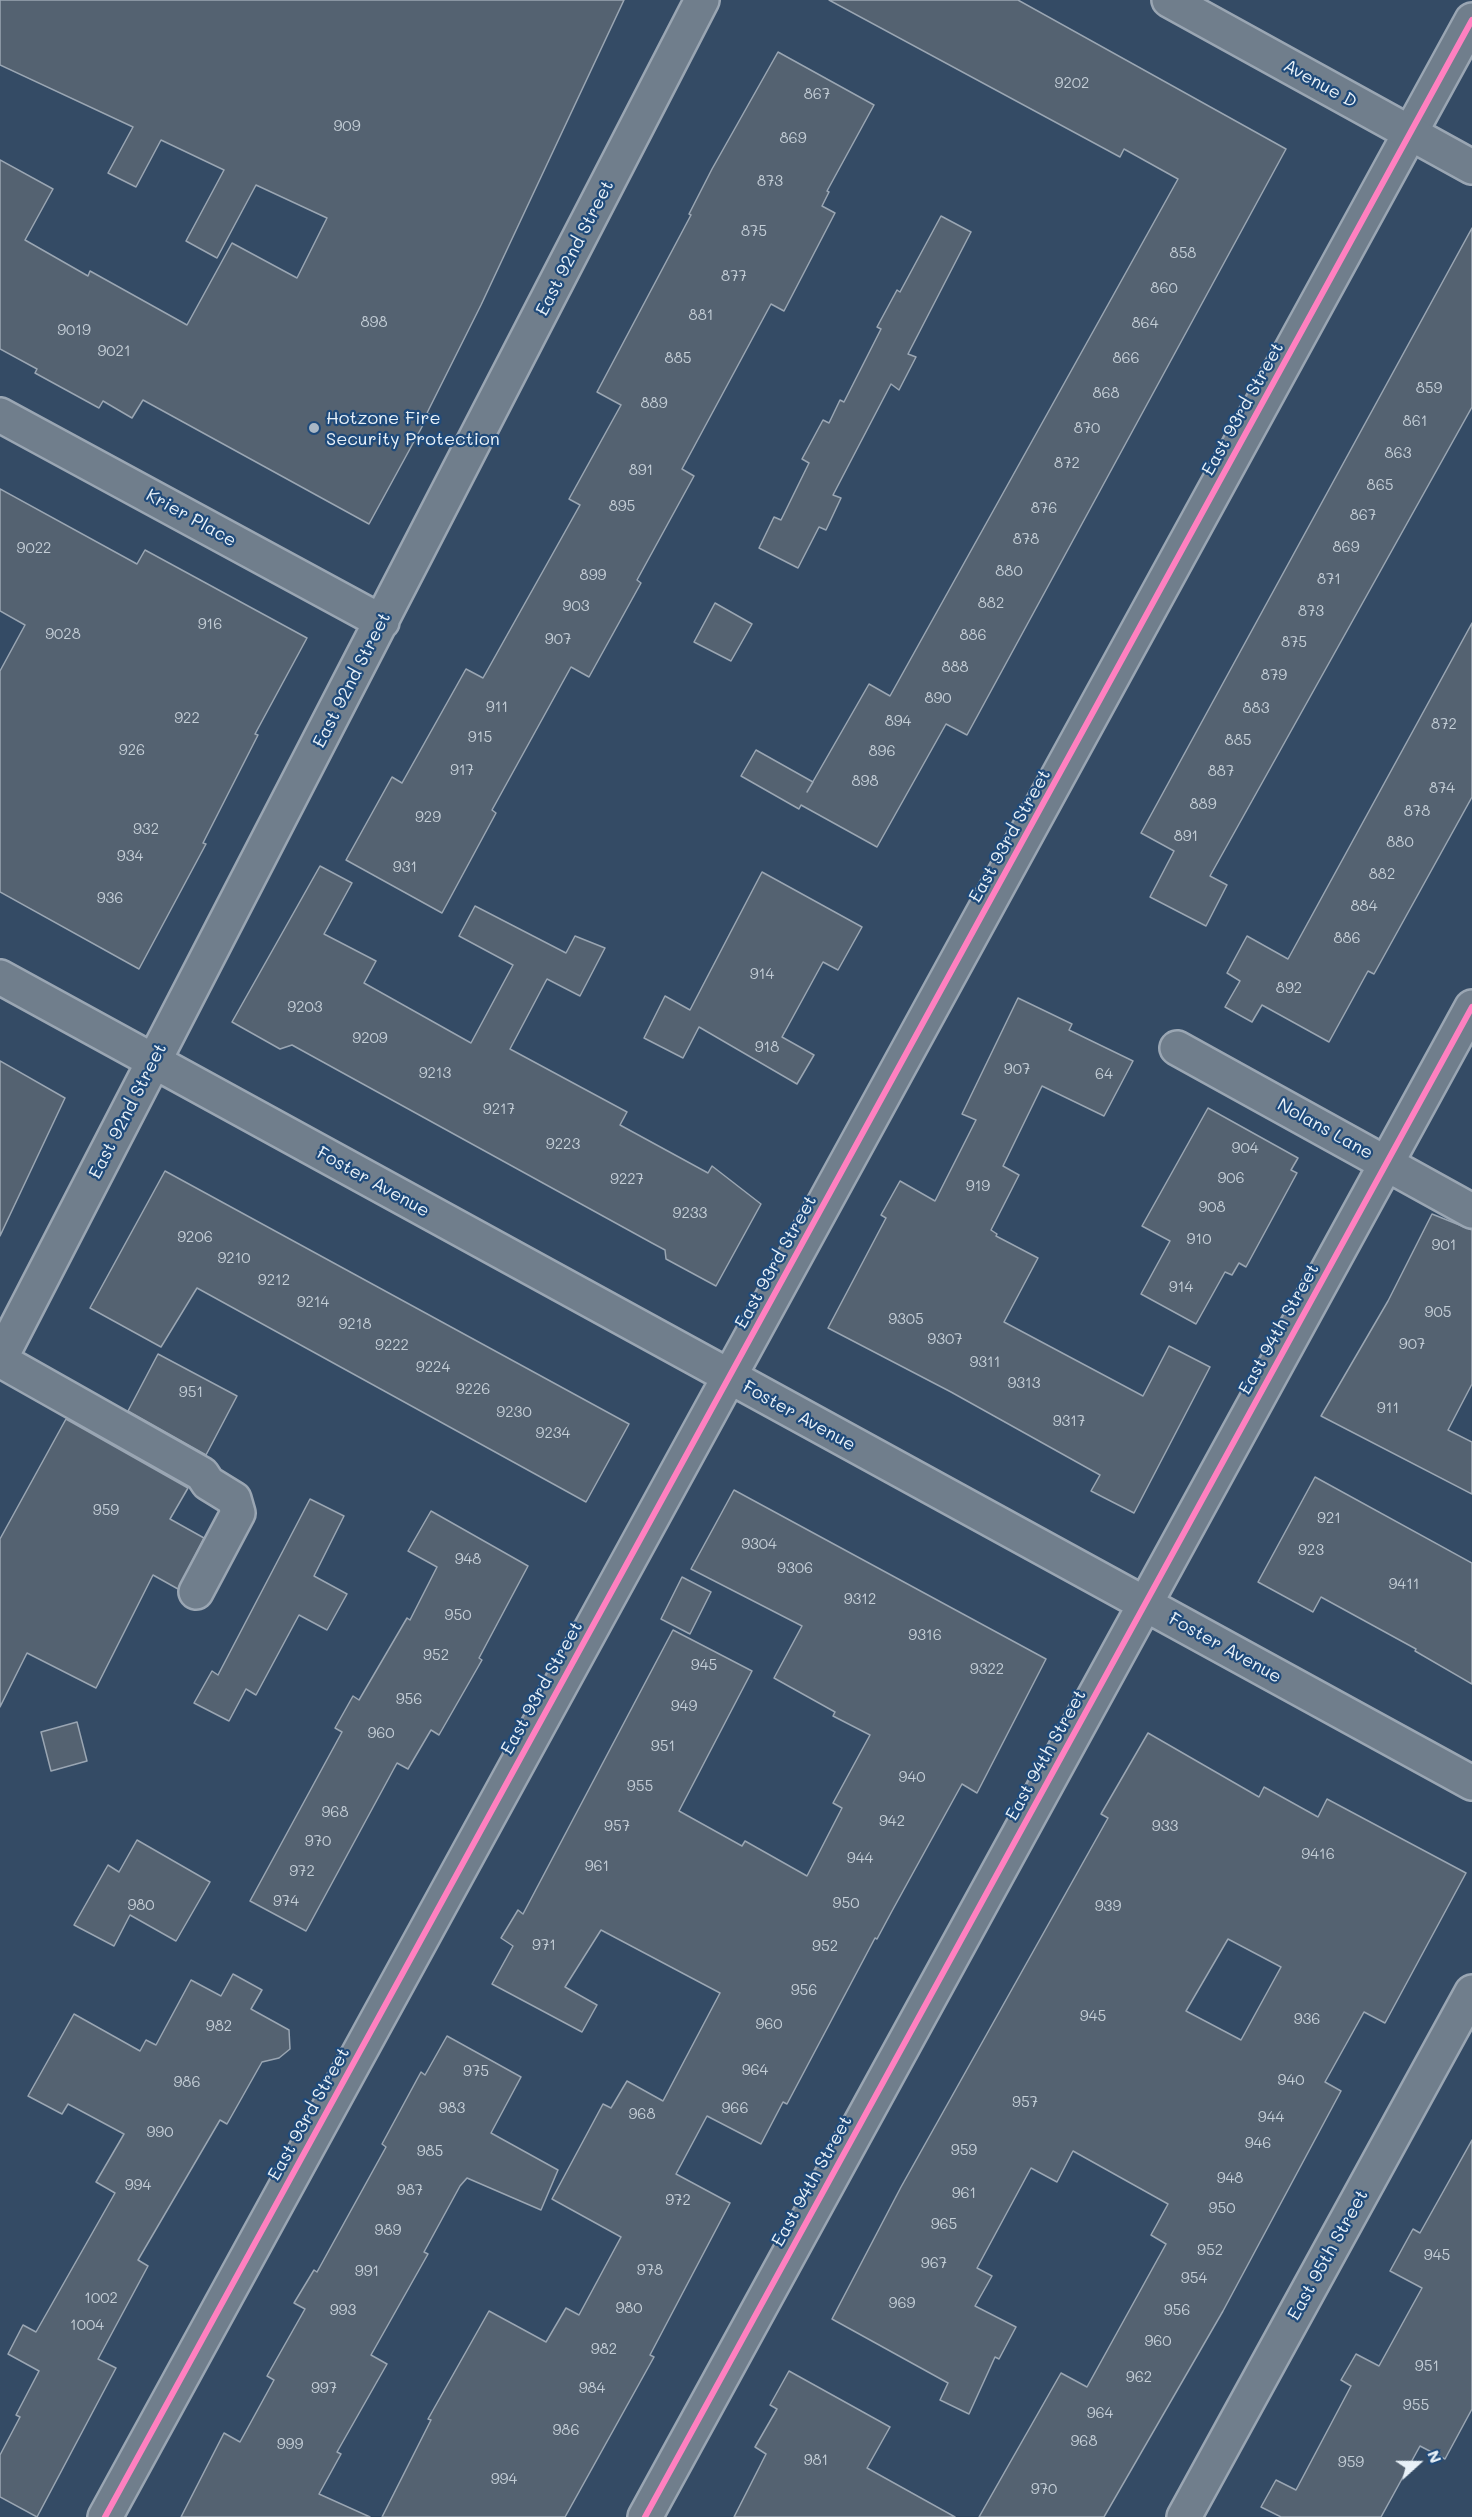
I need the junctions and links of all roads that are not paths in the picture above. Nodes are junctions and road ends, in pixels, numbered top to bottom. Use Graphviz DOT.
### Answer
graph roads {
  1 [pos="702,0"];
  2 [pos="1169,0"];
  3 [pos="1472,20"];
  4 [pos="1410,134"];
  5 [pos="1472,167"];
  6 [pos="0,415"];
  7 [pos="382,622"];
  8 [pos="0,977"];
  9 [pos="1472,1007"];
  10 [pos="1177,1048"];
  11 [pos="153,1063"];
  12 [pos="1386,1163"];
  13 [pos="1472,1211"];
  14 [pos="0,1359"];
  15 [pos="729,1378"];
  16 [pos="196,1592"];
  17 [pos="1146,1604"];
  18 [pos="1472,1783"];
  19 [pos="1472,1992"];
  20 [pos="105,2517"];
  21 [pos="645,2517"];
  22 [pos="1184,2517"];
  1 -- 7 [label="street, East 92nd Street"];
  2 -- 4 [label="street, Avenue D"];
  3 -- 4 [label="street, East 93rd Street"];
  4 -- 5 [label="street, Avenue D"];
  4 -- 15 [label="street, East 93rd Street"];
  6 -- 7 [label="street, Krier Place"];
  7 -- 11 [label="street, East 92nd Street"];
  8 -- 11 [label="street, Foster Avenue"];
  9 -- 12 [label="street, East 94th Street"];
  10 -- 12 [label="street, Nolans Lane"];
  11 -- 14 [label="street, East 92nd Street"];
  11 -- 15 [label="street, Foster Avenue"];
  12 -- 13 [label="street, Nolans Lane"];
  12 -- 17 [label="street, East 94th Street"];
  14 -- 16 [label="street"];
  15 -- 17 [label="street, Foster Avenue"];
  15 -- 20 [label="street, East 93rd Street"];
  17 -- 18 [label="street, Foster Avenue"];
  17 -- 21 [label="street, East 94th Street"];
  19 -- 22 [label="street, East 95th Street"];
}
